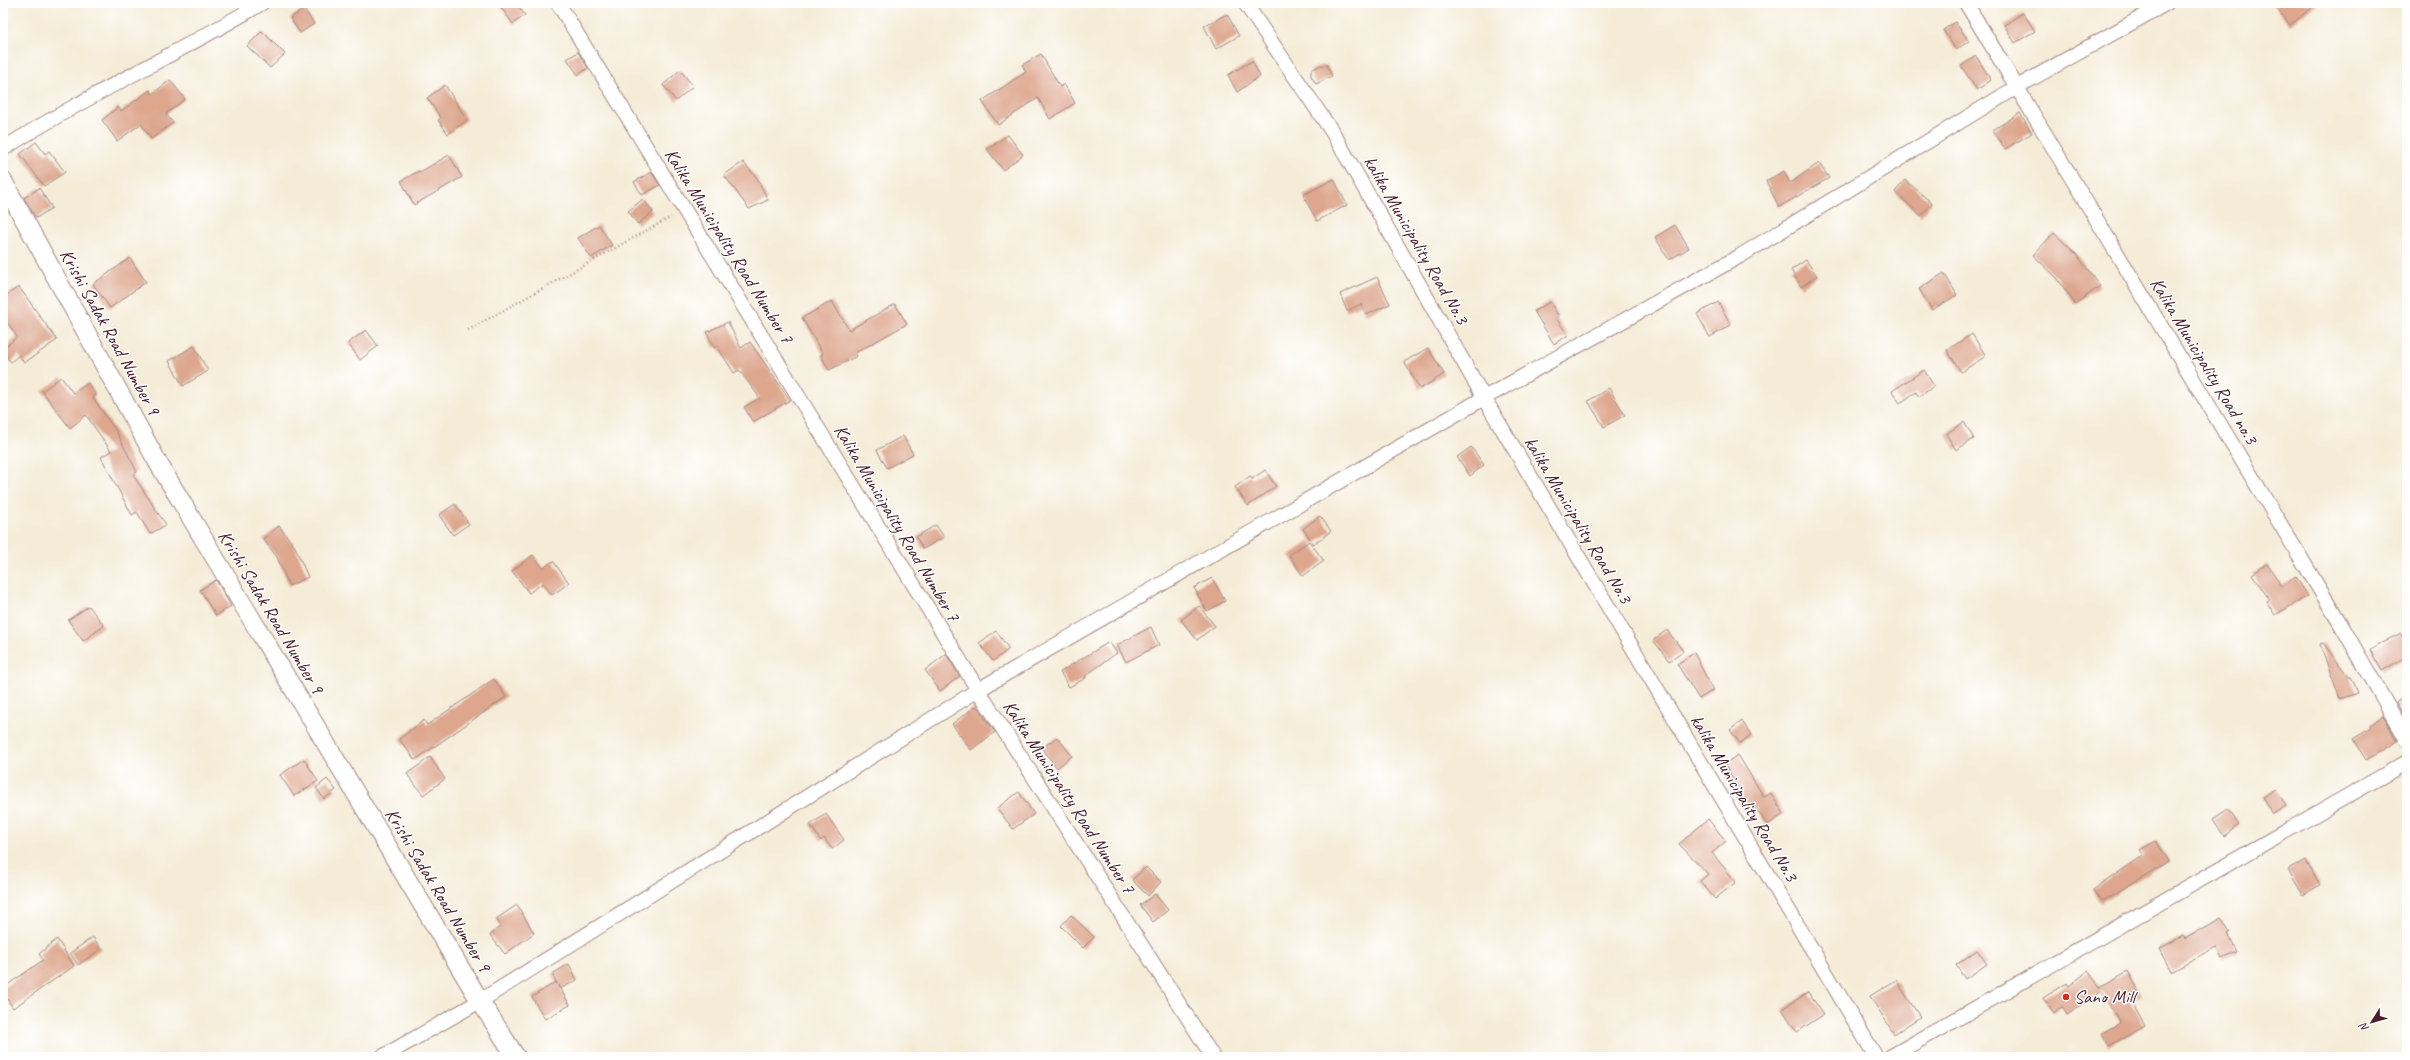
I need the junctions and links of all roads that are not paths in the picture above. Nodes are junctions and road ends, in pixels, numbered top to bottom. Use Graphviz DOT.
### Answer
graph roads {
  1 [pos="262,3"];
  2 [pos="558,3"];
  3 [pos="1245,3"];
  4 [pos="1966,3"];
  5 [pos="2167,3"];
  6 [pos="2017,87"];
  7 [pos="3,148"];
  8 [pos="3,181"];
  9 [pos="1484,398"];
  10 [pos="978,690"];
  11 [pos="2407,740"];
  12 [pos="2407,762"];
  13 [pos="480,1001"];
  14 [pos="382,1057"];
  15 [pos="516,1057"];
  16 [pos="1213,1057"];
  17 [pos="1876,1057"];
  18 [pos="1890,1057"];
  1 -- 7 [label="street"];
  2 -- 10 [label="street, Kalika Municipality Road Number 7"];
  3 -- 9 [label="street, kalika Municipality Road No.3"];
  4 -- 6 [label="street, Kalika Municipality Road no.3"];
  5 -- 6 [label="street"];
  6 -- 9 [label="street"];
  6 -- 11 [label="street, Kalika Municipality Road no.3"];
  8 -- 13 [label="street, Krishi Sadak Road Number 9"];
  9 -- 10 [label="street"];
  9 -- 17 [label="street, kalika Municipality Road No.3"];
  10 -- 13 [label="street"];
  10 -- 16 [label="street, Kalika Municipality Road Number 7"];
  12 -- 18 [label="street"];
  13 -- 14 [label="street"];
  13 -- 15 [label="street, Krishi Sadak Road Number 9"];
}
